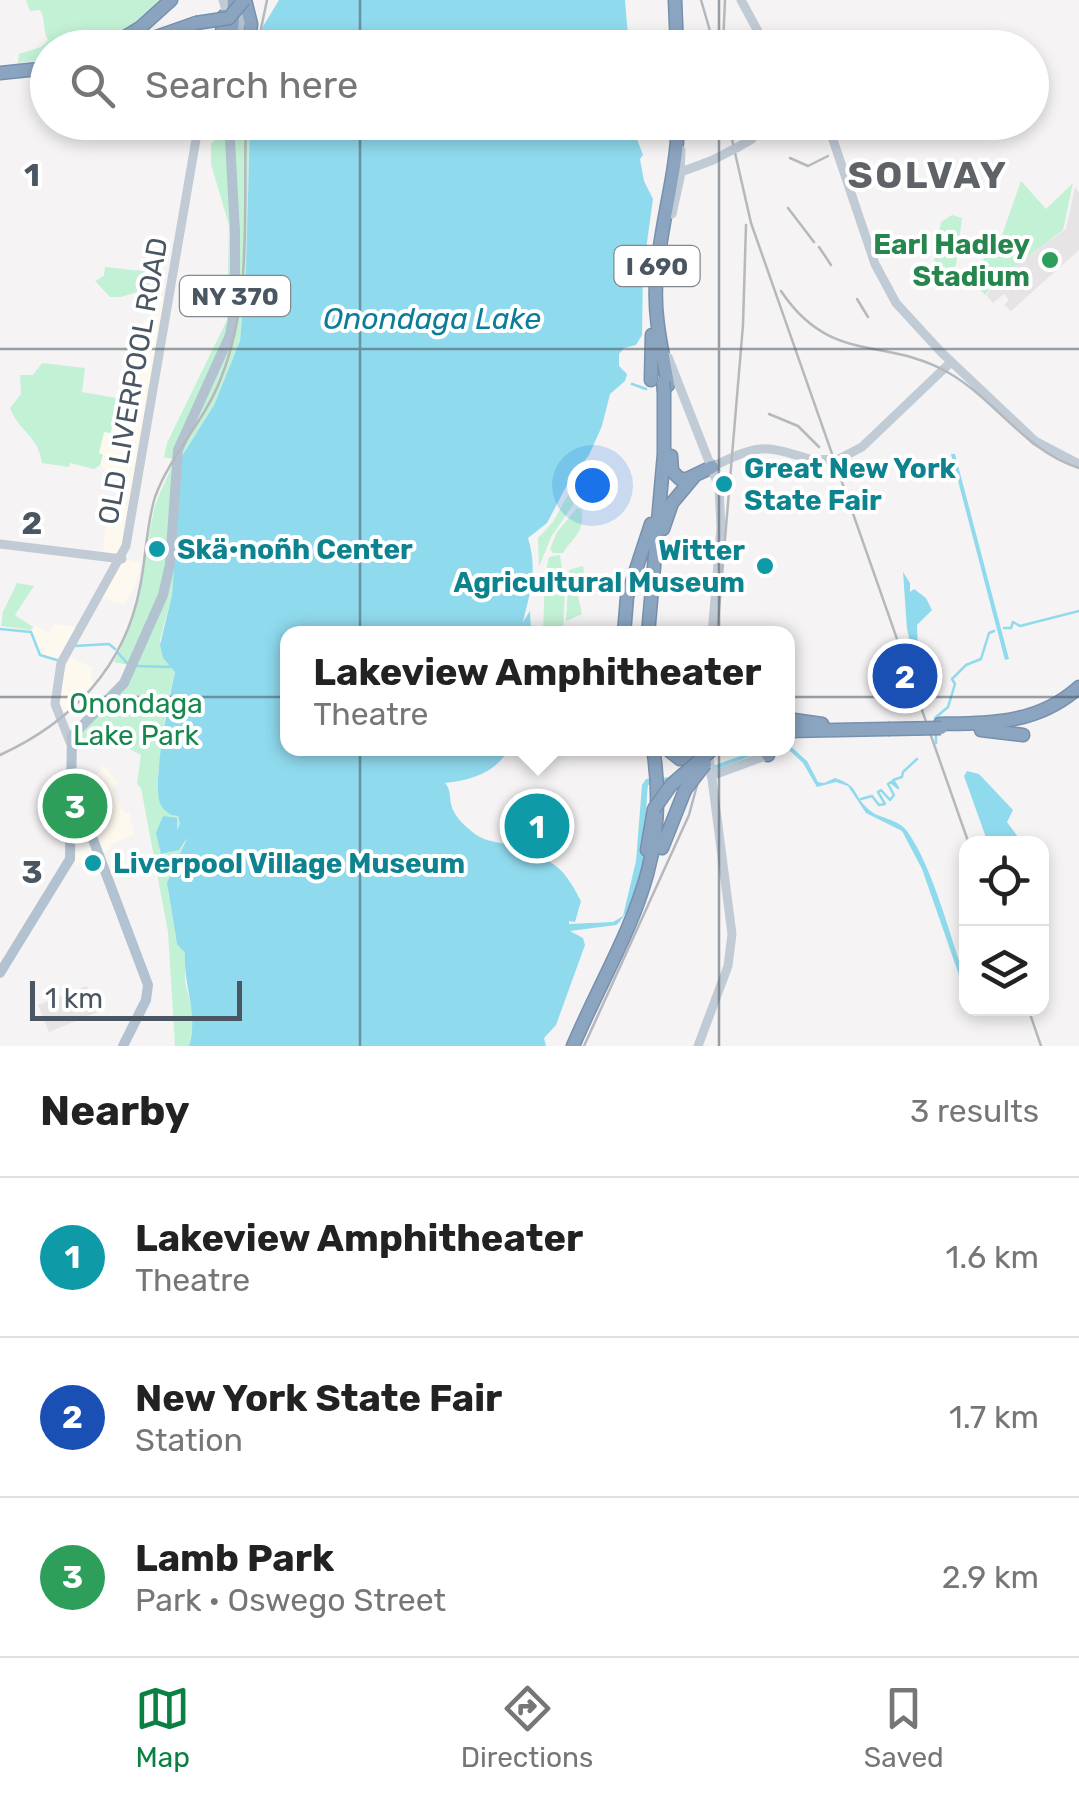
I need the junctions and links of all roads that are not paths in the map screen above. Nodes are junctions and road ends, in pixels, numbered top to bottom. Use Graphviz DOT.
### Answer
graph roads {
  1 [pos="173,0"];
  2 [pos="673,0"];
  3 [pos="741,0"];
  4 [pos="234,2"];
  5 [pos="247,24"];
  6 [pos="137,30"];
  7 [pos="144,30"];
  8 [pos="176,30"];
  9 [pos="230,30"];
  10 [pos="235,30"];
  11 [pos="247,30"];
  12 [pos="249,30"];
  13 [pos="675,30"];
  14 [pos="676,30"];
  15 [pos="757,30"];
  16 [pos="30,68"];
  17 [pos="0,71"];
  18 [pos="196,140"];
  19 [pos="230,140"];
  20 [pos="675,140"];
  21 [pos="676,140"];
  22 [pos="678,140"];
  23 [pos="749,140"];
  24 [pos="833,140"];
  25 [pos="681,172"];
  26 [pos="951,362"];
  27 [pos="667,388"];
  28 [pos="670,420"];
  29 [pos="665,443"];
  30 [pos="1079,464"];
  31 [pos="708,469"];
  32 [pos="661,538"];
  33 [pos="0,544"];
  34 [pos="122,559"];
  35 [pos="624,626"];
  36 [pos="652,626"];
  37 [pos="652,626"];
  38 [pos="713,626"];
  39 [pos="1079,690"];
  40 [pos="82,724"];
  41 [pos="888,727"];
  42 [pos="64,728"];
  43 [pos="795,728"];
  44 [pos="795,728"];
  45 [pos="72,749"];
  46 [pos="662,756"];
  47 [pos="692,756"];
  48 [pos="714,758"];
  49 [pos="661,778"];
  50 [pos="71,784"];
  51 [pos="654,809"];
  52 [pos="657,863"];
  53 [pos="631,918"];
  54 [pos="0,973"];
  55 [pos="123,1046"];
  56 [pos="575,1046"];
  57 [pos="698,1046"];
  1 -- 6 [label="highway"];
  1 -- 7 [label="highway"];
  2 -- 13 [label="highway"];
  2 -- 14 [label="highway"];
  3 -- 15 [label="main road"];
  4 -- 5 [label="highway"];
  4 -- 8 [label="highway, bridge"];
  4 -- 9 [label="highway"];
  4 -- 10 [label="main road"];
  4 -- 12 [label="highway"];
  5 -- 11 [label="main road"];
  16 -- 17 [label="highway"];
  18 -- 34 [label="main road, OLD LIVERPOOL ROAD"];
  19 -- 40 [label="main road, NY 370"];
  20 -- 27 [label="highway, I 690"];
  21 -- 27 [label="highway, I 690"];
  22 -- 25 [label="main road"];
  23 -- 25 [label="main road, bridge"];
  24 -- 26 [label="main road"];
  25 -- 27 [label="main road"];
  26 -- 30 [label="main road"];
  26 -- 31 [label="main road, bridge"];
  27 -- 28 [label="highway, I 690"];
  27 -- 29 [label="highway, I 690"];
  27 -- 31 [label="main road"];
  28 -- 31 [label="highway"];
  28 -- 32 [label="highway, I 690"];
  29 -- 35 [label="highway"];
  29 -- 36 [label="highway, I 690"];
  31 -- 32 [label="highway"];
  31 -- 38 [label="main road"];
  32 -- 37 [label="highway, I 690"];
  33 -- 34 [label="main road"];
  34 -- 42 [label="main road, OLD LIVERPOOL ROAD"];
  39 -- 41 [label="highway, bridge"];
  40 -- 42 [label="main road"];
  40 -- 45 [label="main road, NY 370"];
  41 -- 43 [label="highway"];
  41 -- 44 [label="highway"];
  42 -- 45 [label="main road"];
  45 -- 50 [label="main road"];
  46 -- 49 [label="highway"];
  47 -- 51 [label="highway, bridge"];
  48 -- 51 [label="highway, bridge"];
  48 -- 52 [label="highway, bridge"];
  48 -- 57 [label="main road"];
  49 -- 52 [label="highway"];
  49 -- 53 [label="highway"];
  50 -- 54 [label="main road"];
  50 -- 55 [label="main road"];
  51 -- 53 [label="highway"];
  52 -- 56 [label="highway"];
  53 -- 56 [label="highway"];
}
